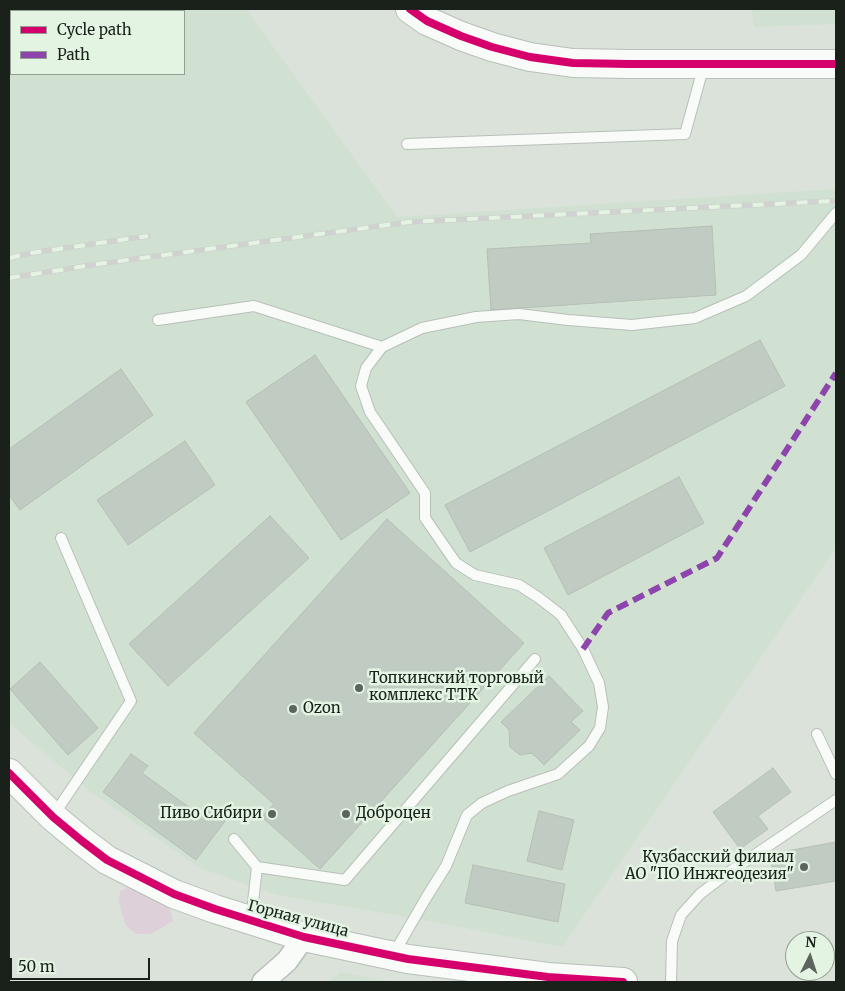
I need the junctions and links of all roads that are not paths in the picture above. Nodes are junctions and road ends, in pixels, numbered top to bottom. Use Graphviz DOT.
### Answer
graph roads {
  1 [pos="410,9"];
  2 [pos="704,64"];
  3 [pos="836,64"];
  4 [pos="407,144"];
  5 [pos="836,213"];
  6 [pos="158,320"];
  7 [pos="382,347"];
  8 [pos="62,538"];
  9 [pos="535,659"];
  10 [pos="817,734"];
  11 [pos="9,773"];
  12 [pos="836,774"];
  13 [pos="836,800"];
  14 [pos="53,817"];
  15 [pos="234,839"];
  16 [pos="257,867"];
  17 [pos="251,921"];
  18 [pos="304,937"];
  19 [pos="393,956"];
  20 [pos="263,982"];
  21 [pos="623,982"];
  22 [pos="670,982"];
  1 -- 2 [label="street"];
  2 -- 3 [label="street"];
  2 -- 4 [label="lane"];
  5 -- 7 [label="lane"];
  6 -- 7 [label="lane"];
  7 -- 19 [label="lane"];
  8 -- 14 [label="lane"];
  9 -- 16 [label="lane"];
  10 -- 12 [label="lane"];
  11 -- 14 [label="street, Горная улица"];
  13 -- 22 [label="lane"];
  14 -- 17 [label="street, Горная улица"];
  15 -- 16 [label="lane"];
  16 -- 17 [label="lane"];
  17 -- 18 [label="street, Горная улица"];
  18 -- 19 [label="street, Горная улица"];
  18 -- 20 [label="street"];
  19 -- 21 [label="street, Горная улица"];
}
